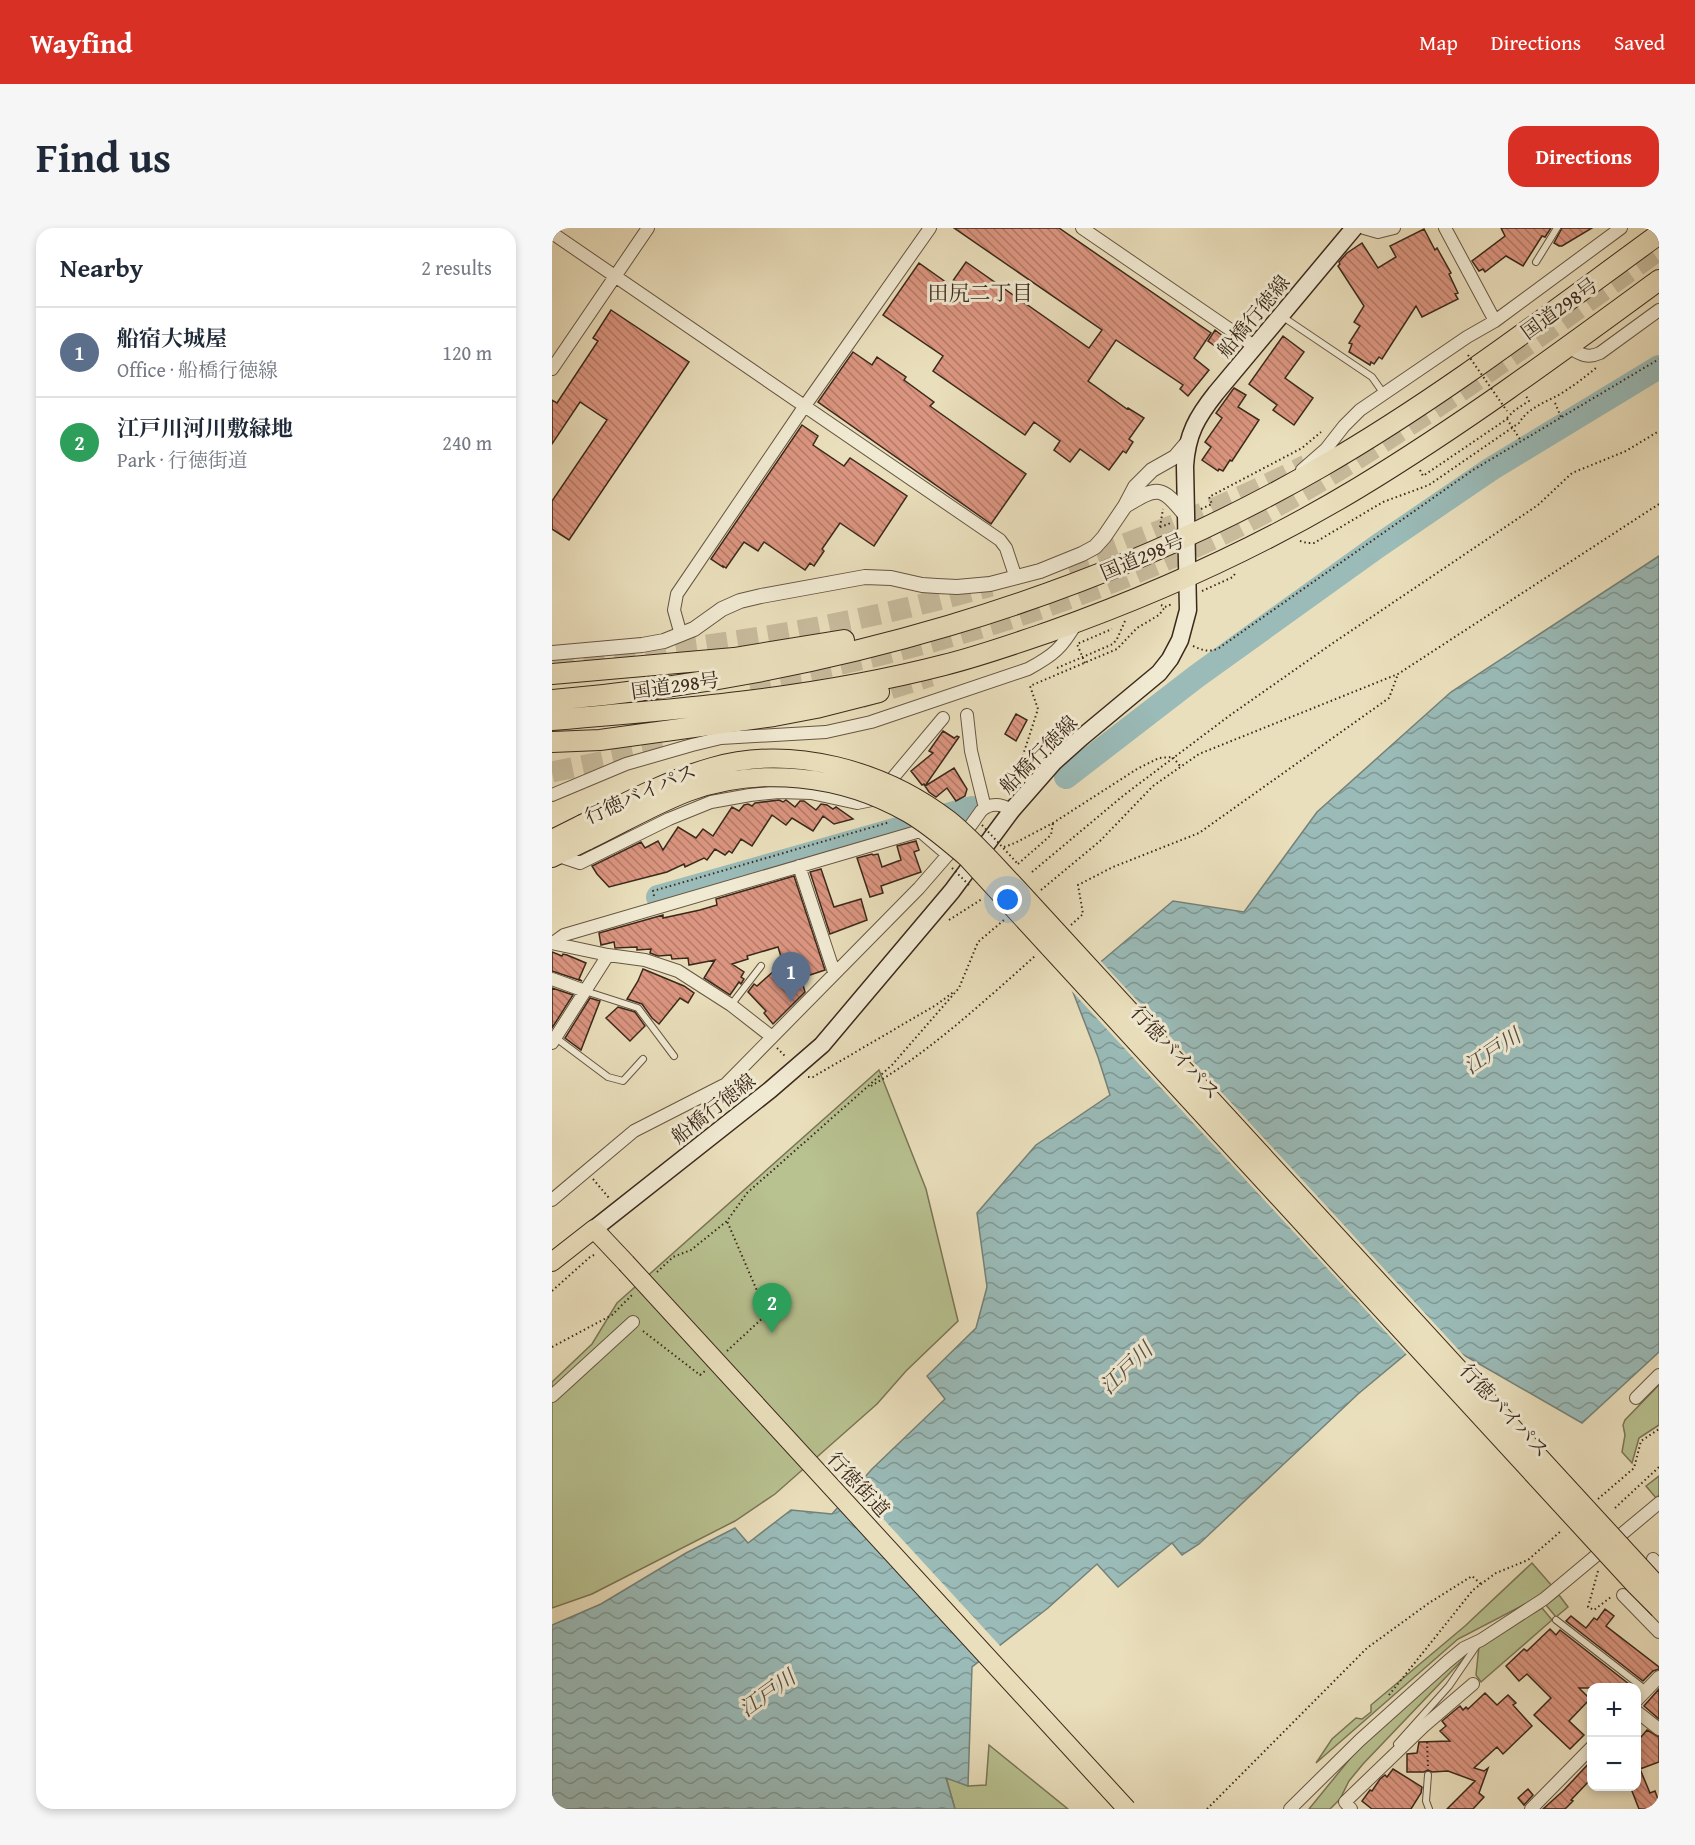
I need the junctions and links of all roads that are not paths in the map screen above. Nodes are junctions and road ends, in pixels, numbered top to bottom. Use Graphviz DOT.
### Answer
graph roads {
  1 [pos="648,228"];
  2 [pos="930,228"];
  3 [pos="1082,228"];
  4 [pos="1354,228"];
  5 [pos="1364,228"];
  6 [pos="1394,228"];
  7 [pos="1444,228"];
  8 [pos="1557,228"];
  9 [pos="1613,230"];
  10 [pos="552,232"];
  11 [pos="1659,234"];
  12 [pos="1536,262"];
  13 [pos="615,277"];
  14 [pos="1659,280"];
  15 [pos="1659,310"];
  16 [pos="1280,315"];
  17 [pos="1496,321"];
  18 [pos="1254,346"];
  19 [pos="1568,347"];
  20 [pos="552,369"];
  21 [pos="1383,394"];
  22 [pos="804,406"];
  23 [pos="1187,443"];
  24 [pos="1279,491"];
  25 [pos="1125,506"];
  26 [pos="1186,516"];
  27 [pos="1187,537"];
  28 [pos="1189,577"];
  29 [pos="1016,578"];
  30 [pos="994,612"];
  31 [pos="1078,621"];
  32 [pos="681,635"];
  33 [pos="552,653"];
  34 [pos="945,665"];
  35 [pos="552,674"];
  36 [pos="552,700"];
  37 [pos="967,715"];
  38 [pos="943,718"];
  39 [pos="552,720"];
  40 [pos="552,742"];
  41 [pos="881,792"];
  42 [pos="552,795"];
  43 [pos="985,807"];
  44 [pos="1012,810"];
  45 [pos="586,832"];
  46 [pos="959,842"];
  47 [pos="554,851"];
  48 [pos="948,855"];
  49 [pos="799,866"];
  50 [pos="552,943"];
  51 [pos="608,955"];
  52 [pos="760,966"];
  53 [pos="834,972"];
  54 [pos="552,978"];
  55 [pos="585,991"];
  56 [pos="731,1005"];
  57 [pos="770,1039"];
  58 [pos="554,1040"];
  59 [pos="674,1056"];
  60 [pos="643,1059"];
  61 [pos="552,1200"];
  62 [pos="594,1229"];
  63 [pos="552,1262"];
  64 [pos="633,1322"];
  65 [pos="1659,1375"];
  66 [pos="552,1396"];
  67 [pos="1636,1398"];
  68 [pos="1659,1503"];
  69 [pos="1659,1581"];
  70 [pos="1659,1587"];
  71 [pos="1659,1609"];
  72 [pos="1556,1620"];
  73 [pos="1659,1632"];
  74 [pos="1481,1640"];
  75 [pos="1659,1677"];
  76 [pos="1473,1684"];
  77 [pos="1646,1690"];
  78 [pos="1641,1696"];
  79 [pos="1641,1715"];
  80 [pos="1659,1729"];
  81 [pos="1587,1752"];
  82 [pos="1382,1766"];
  83 [pos="1428,1775"];
  84 [pos="1127,1809"];
  85 [pos="1290,1809"];
  86 [pos="1351,1809"];
  87 [pos="1429,1809"];
  88 [pos="1531,1809"];
  1 -- 13 [label="street"];
  2 -- 22 [label="street"];
  3 -- 18 [label="street"];
  4 -- 16 [label="main road, 船橋行徳線"];
  5 -- 6 [label="street"];
  7 -- 17 [label="street"];
  8 -- 12 [label="lane"];
  9 -- 17 [label="street"];
  10 -- 13 [label="street"];
  11 -- 24 [label="highway, 国道298号"];
  13 -- 20 [label="street"];
  13 -- 22 [label="street"];
  14 -- 19 [label="highway, 国道298号"];
  15 -- 19 [label="street"];
  16 -- 18 [label="main road, 船橋行徳線"];
  16 -- 21 [label="lane"];
  17 -- 21 [label="street"];
  18 -- 23 [label="main road, 船橋行徳線"];
  19 -- 28 [label="highway, 国道298号"];
  21 -- 24 [label="street"];
  22 -- 29 [label="street"];
  22 -- 32 [label="street"];
  23 -- 25 [label="street"];
  23 -- 26 [label="main road, 船橋行徳線"];
  24 -- 27 [label="highway, 国道298号"];
  25 -- 26 [label="street"];
  25 -- 29 [label="street"];
  26 -- 27 [label="main road, 船橋行徳線"];
  27 -- 28 [label="main road, 船橋行徳線"];
  27 -- 30 [label="highway, 国道298号"];
  28 -- 31 [label="highway, 国道298号"];
  28 -- 44 [label="main road, 船橋行徳線"];
  29 -- 32 [label="street"];
  30 -- 35 [label="highway"];
  30 -- 36 [label="highway, 国道298号"];
  31 -- 34 [label="highway, 国道298号"];
  31 -- 42 [label="street"];
  32 -- 33 [label="street"];
  34 -- 39 [label="highway, 国道298号"];
  34 -- 40 [label="highway"];
  37 -- 43 [label="street"];
  38 -- 41 [label="street"];
  41 -- 46 [label="street"];
  41 -- 47 [label="street"];
  43 -- 44 [label="street"];
  43 -- 46 [label="street"];
  44 -- 62 [label="main road, 船橋行徳線"];
  45 -- 47 [label="main road, 行徳バイパス"];
  45 -- 70 [label="main road, 行徳バイパス, bridge"];
  45 -- 71 [label="main road, 行徳バイパス, bridge"];
  46 -- 48 [label="street"];
  48 -- 49 [label="street"];
  48 -- 53 [label="street"];
  49 -- 50 [label="street"];
  49 -- 53 [label="street"];
  50 -- 51 [label="street"];
  51 -- 55 [label="street"];
  51 -- 56 [label="street"];
  52 -- 56 [label="lane"];
  53 -- 57 [label="street"];
  54 -- 55 [label="street"];
  55 -- 58 [label="street"];
  55 -- 59 [label="lane"];
  56 -- 57 [label="street"];
  57 -- 61 [label="street"];
  58 -- 60 [label="lane"];
  62 -- 63 [label="main road"];
  62 -- 84 [label="main road, 行徳街道, bridge"];
  64 -- 66 [label="street"];
  65 -- 67 [label="street"];
  68 -- 74 [label="street"];
  69 -- 73 [label="street"];
  72 -- 77 [label="lane"];
  74 -- 82 [label="lane"];
  74 -- 85 [label="street"];
  75 -- 77 [label="street"];
  76 -- 82 [label="street"];
  77 -- 78 [label="street"];
  79 -- 80 [label="street"];
  81 -- 88 [label="street"];
  82 -- 86 [label="street"];
  83 -- 87 [label="lane"];
}
